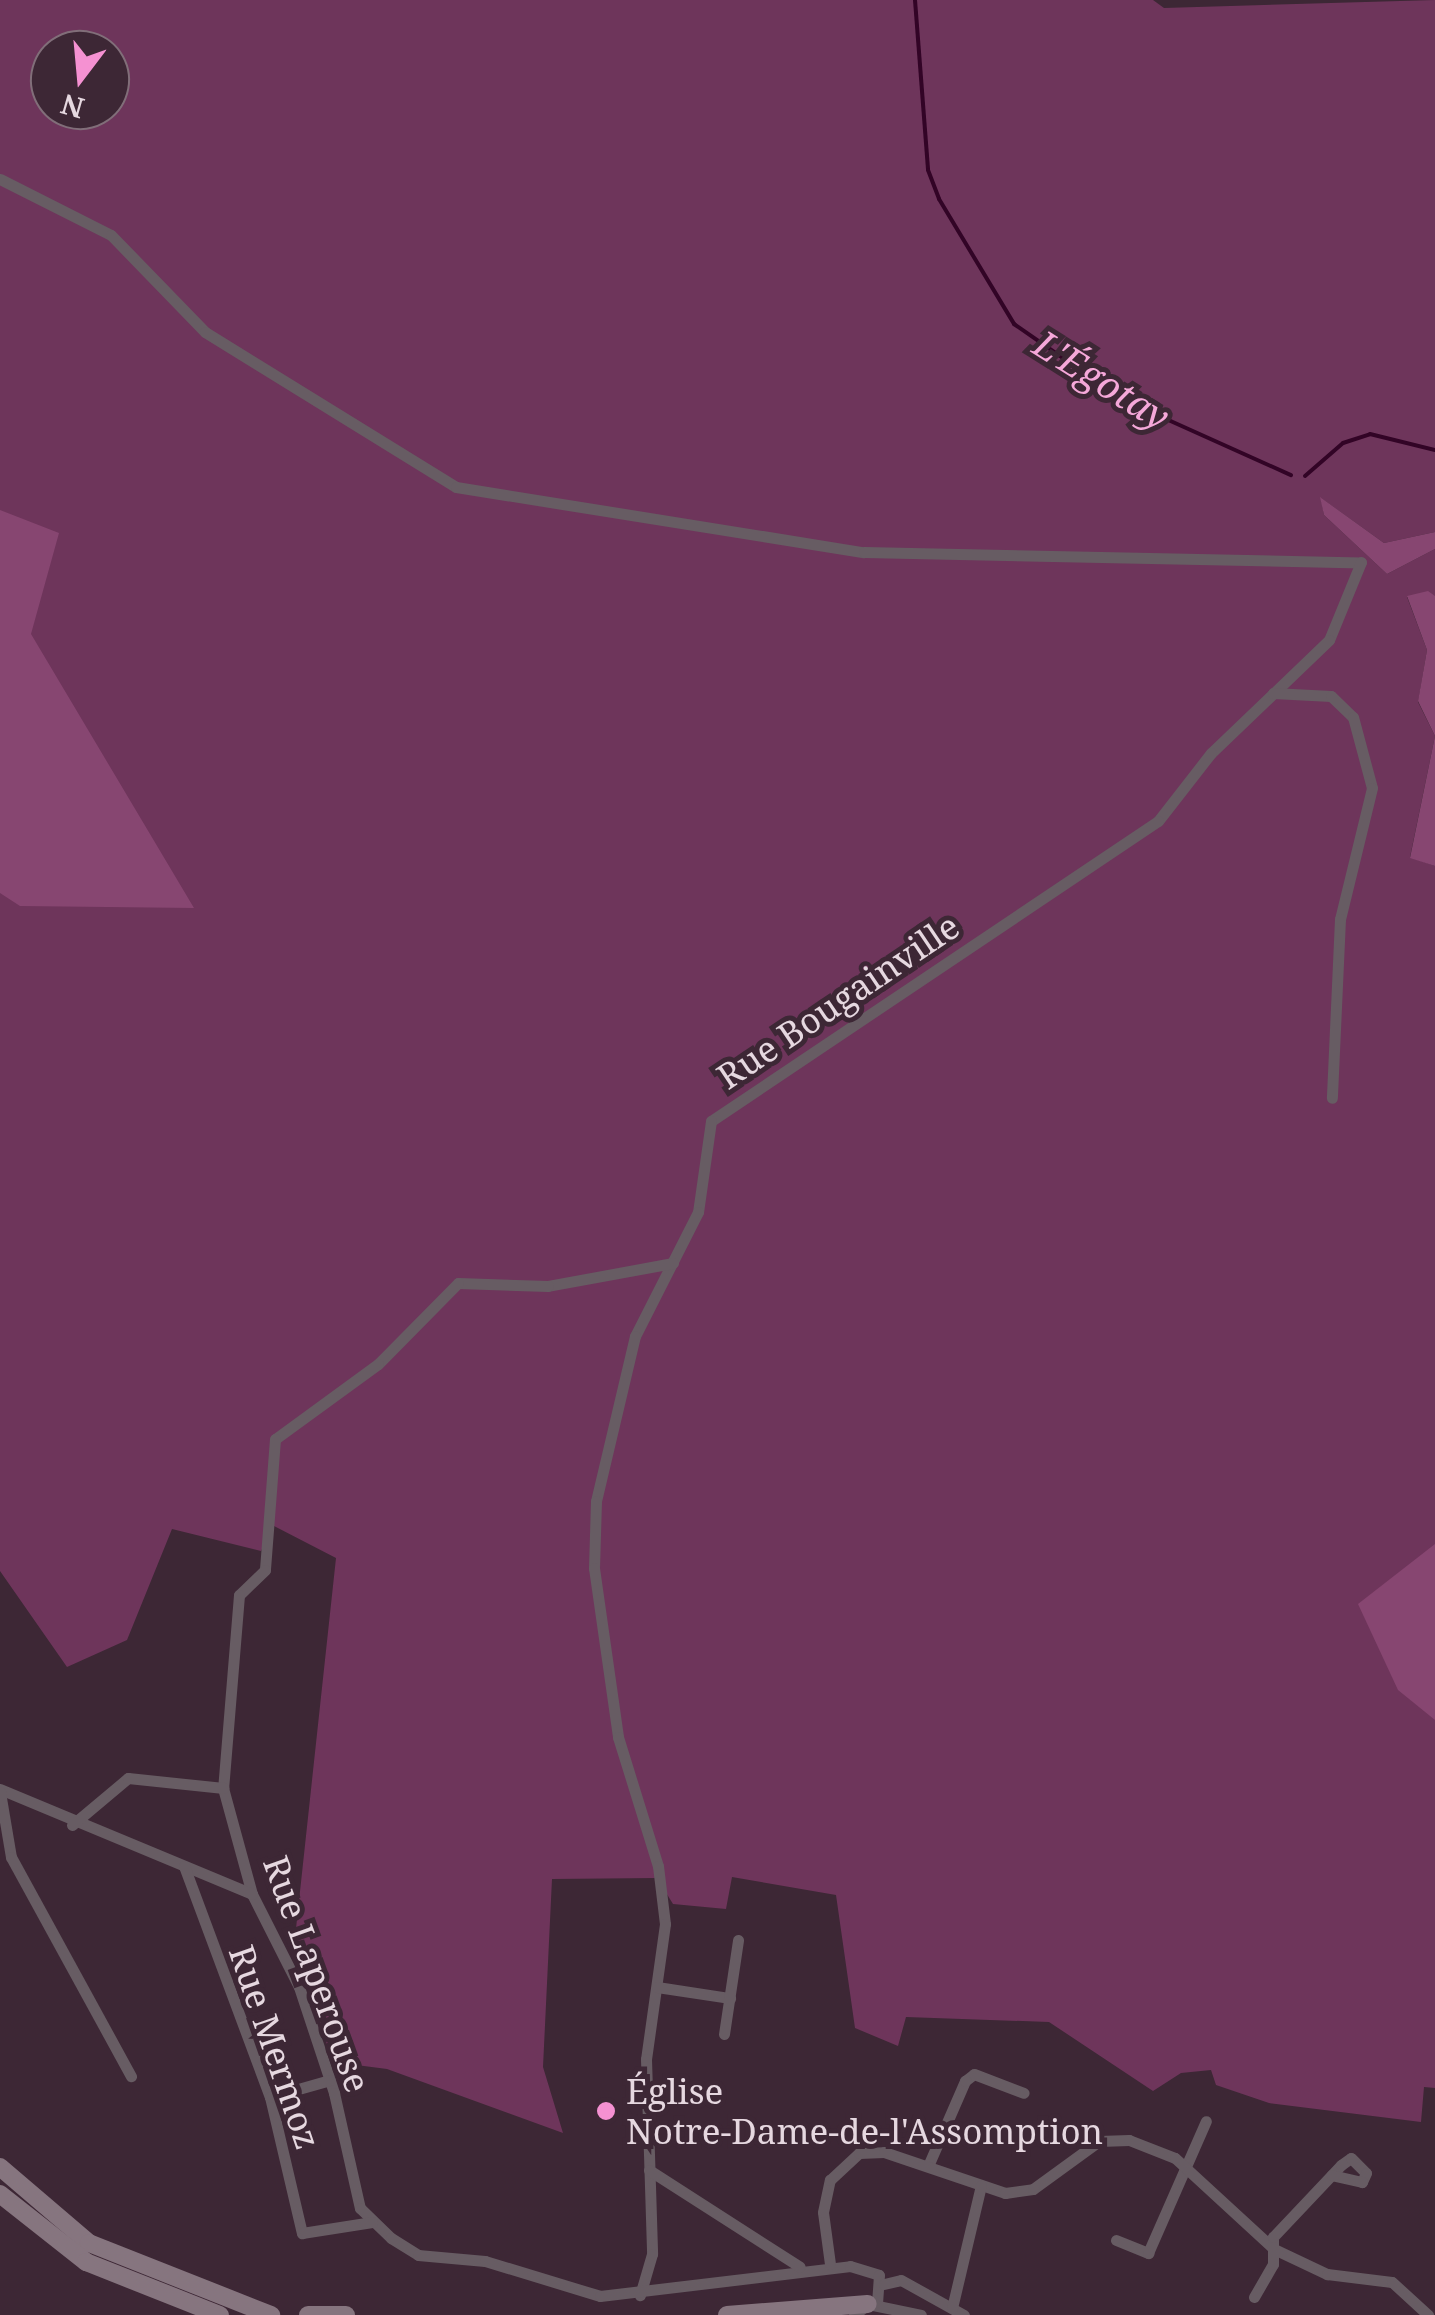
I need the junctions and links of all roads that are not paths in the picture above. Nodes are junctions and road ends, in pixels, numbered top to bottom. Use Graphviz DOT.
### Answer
graph roads {
  1 [pos="0,179"];
  2 [pos="1273,693"];
  3 [pos="1332,1098"];
  4 [pos="673,1263"];
  5 [pos="222,1788"];
  6 [pos="0,1791"];
  7 [pos="72,1824"];
  8 [pos="184,1866"];
  9 [pos="252,1894"];
  10 [pos="738,1940"];
  11 [pos="656,1987"];
  12 [pos="730,1998"];
  13 [pos="724,2034"];
  14 [pos="131,2076"];
  15 [pos="330,2080"];
  16 [pos="1024,2093"];
  17 [pos="270,2097"];
  18 [pos="1206,2121"];
  19 [pos="928,2166"];
  20 [pos="0,2167"];
  21 [pos="1185,2168"];
  22 [pos="649,2170"];
  23 [pos="1332,2175"];
  24 [pos="981,2185"];
  25 [pos="0,2194"];
  26 [pos="372,2222"];
  27 [pos="1116,2240"];
  28 [pos="1274,2249"];
  29 [pos="830,2264"];
  30 [pos="800,2268"];
  31 [pos="881,2279"];
  32 [pos="640,2295"];
  33 [pos="1254,2297"];
  34 [pos="866,2308"];
  35 [pos="958,2312"];
  36 [pos="220,2315"];
  37 [pos="271,2315"];
  38 [pos="308,2315"];
  39 [pos="346,2315"];
  40 [pos="726,2315"];
  41 [pos="920,2315"];
  42 [pos="1428,2315"];
  1 -- 2 [label="street, Rue Bougainville"];
  2 -- 3 [label="street"];
  2 -- 4 [label="street, Rue Bougainville"];
  4 -- 5 [label="street, Rue Laperouse"];
  4 -- 11 [label="street, Rue Bougainville"];
  5 -- 7 [label="street"];
  5 -- 9 [label="street, Rue Laperouse"];
  6 -- 7 [label="street"];
  6 -- 14 [label="street"];
  7 -- 8 [label="street"];
  8 -- 9 [label="street"];
  8 -- 17 [label="street, Rue Mermoz"];
  9 -- 15 [label="street, Rue Laperouse"];
  10 -- 12 [label="street"];
  11 -- 12 [label="street"];
  11 -- 22 [label="street, Rue Bougainville"];
  12 -- 13 [label="street"];
  15 -- 17 [label="street"];
  15 -- 26 [label="street, Rue Laperouse"];
  16 -- 19 [label="street"];
  17 -- 26 [label="street, Rue Mermoz"];
  18 -- 21 [label="street"];
  19 -- 24 [label="street"];
  19 -- 29 [label="street"];
  20 -- 37 [label="main road"];
  21 -- 24 [label="street"];
  21 -- 27 [label="street"];
  21 -- 28 [label="street"];
  22 -- 30 [label="street"];
  22 -- 32 [label="street, Rue Bougainville"];
  23 -- 28 [label="street"];
  24 -- 35 [label="street"];
  25 -- 36 [label="main road"];
  26 -- 32 [label="street"];
  28 -- 33 [label="street"];
  28 -- 42 [label="street"];
  29 -- 30 [label="street"];
  29 -- 31 [label="street"];
  30 -- 32 [label="street"];
  31 -- 34 [label="street"];
  31 -- 35 [label="street"];
  34 -- 40 [label="main road"];
  34 -- 41 [label="street"];
  38 -- 39 [label="main road"];
}
